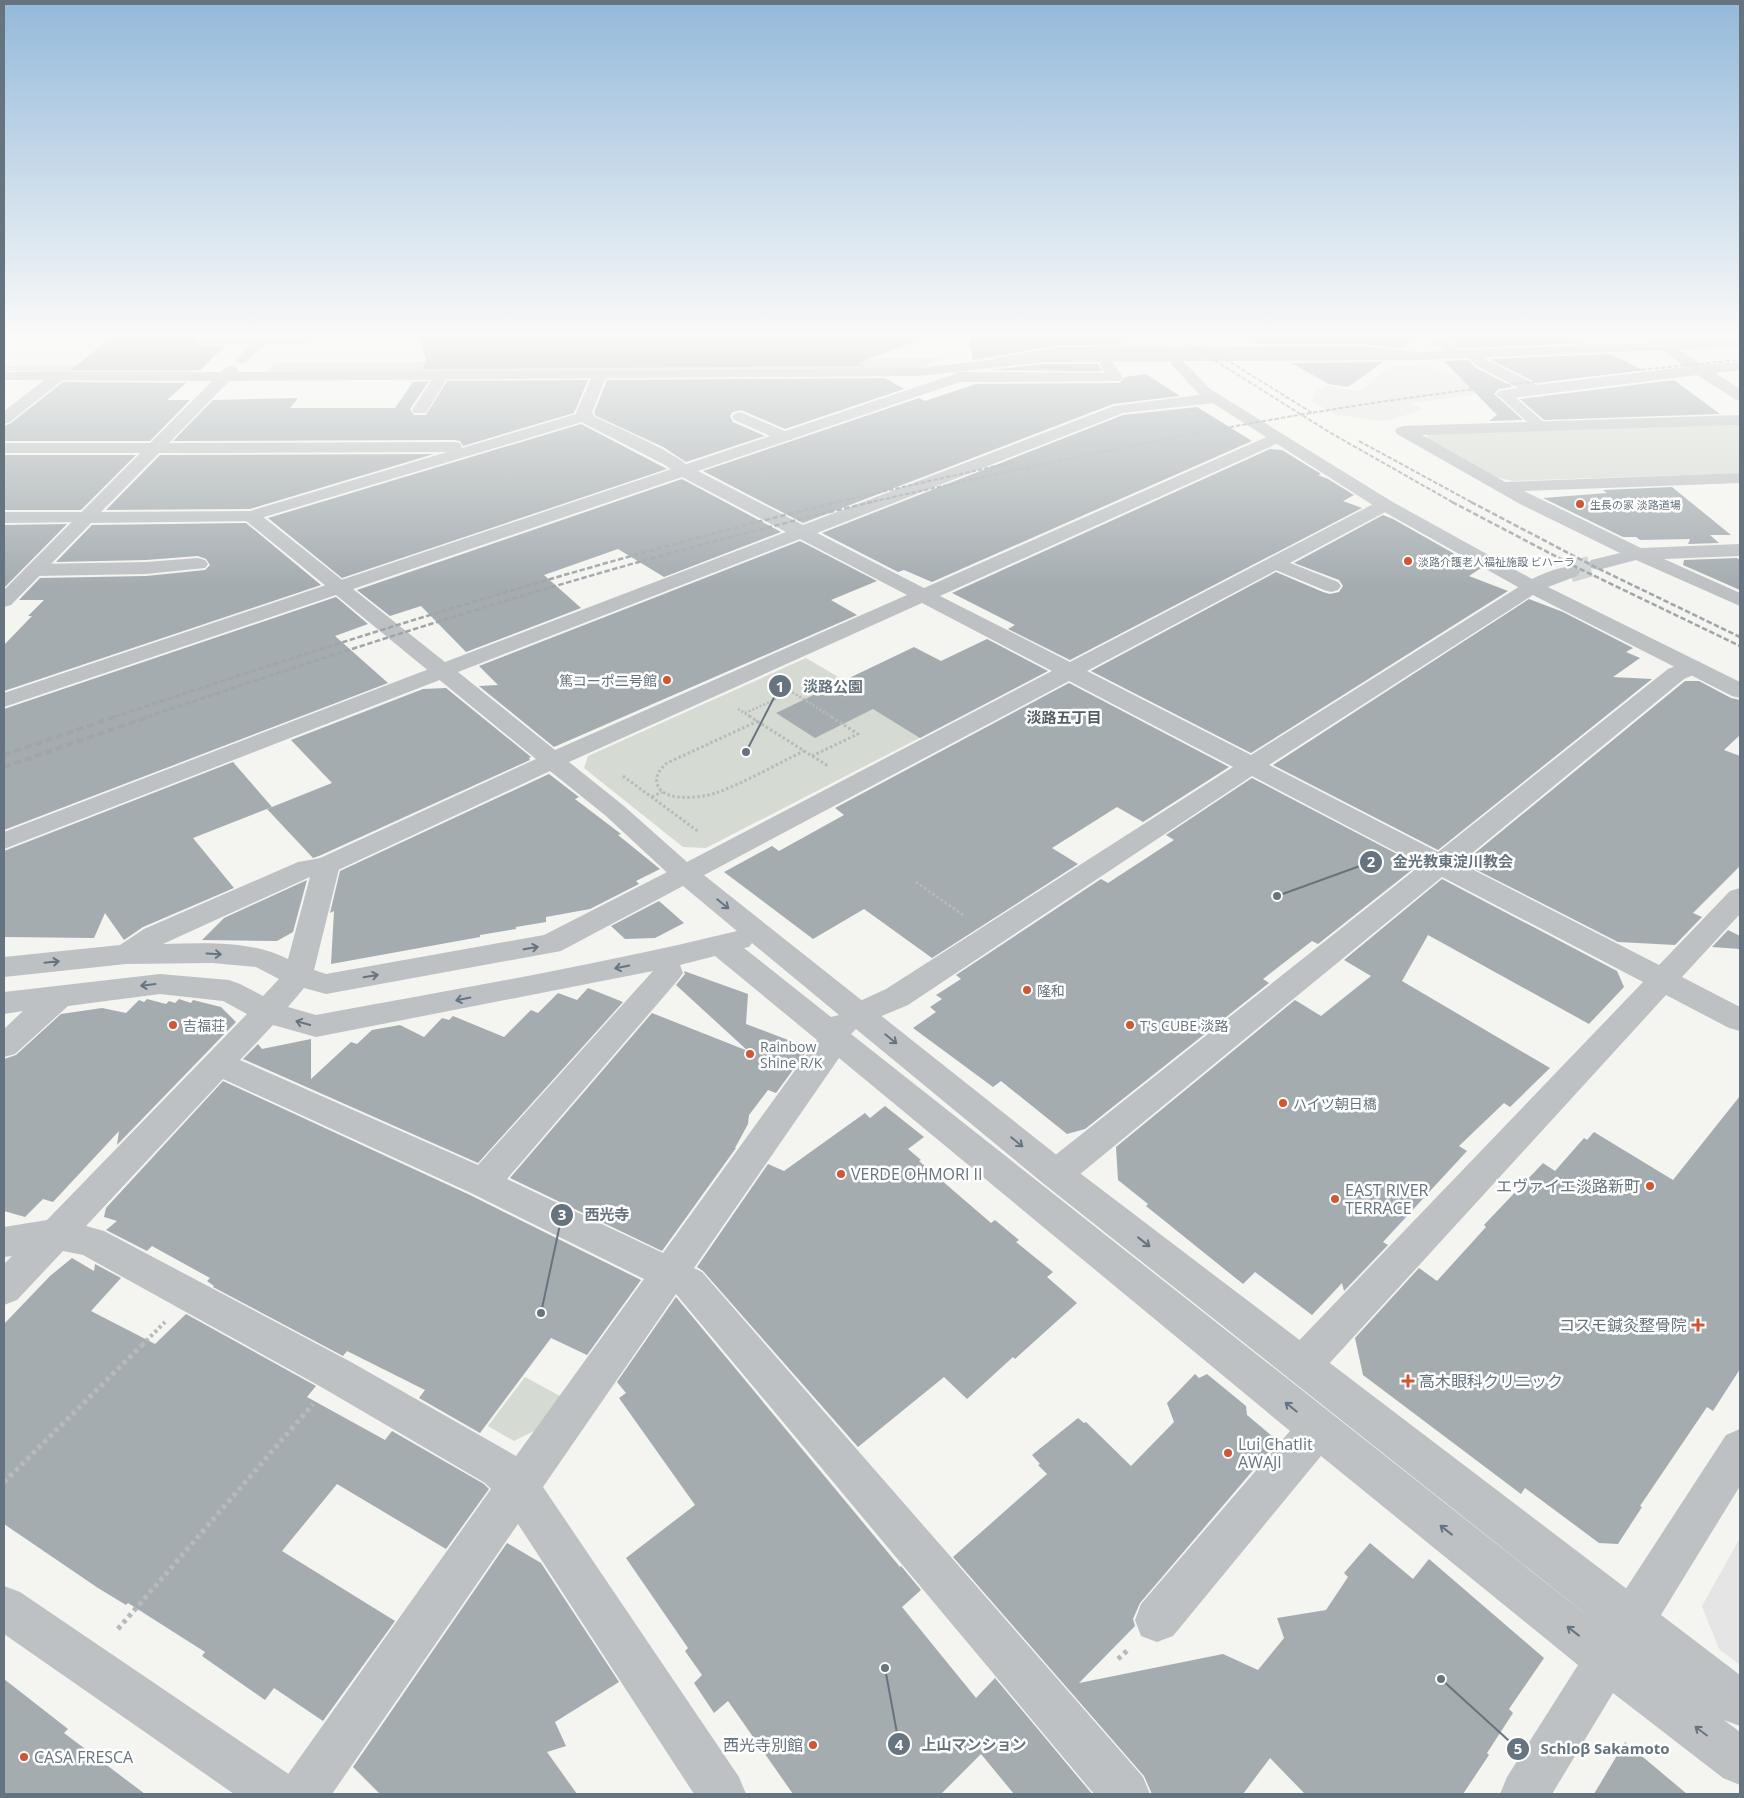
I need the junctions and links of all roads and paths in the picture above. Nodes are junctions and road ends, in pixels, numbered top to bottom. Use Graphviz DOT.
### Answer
graph roads {
  1 [pos="178,420"];
  2 [pos="573,420"];
  3 [pos="589,420"];
  4 [pos="747,420"];
  5 [pos="835,420"];
  6 [pos="1092,420"];
  7 [pos="1249,420"];
  8 [pos="1534,420"];
  9 [pos="1740,420"];
  10 [pos="1542,427"];
  11 [pos="786,437"];
  12 [pos="1277,438"];
  13 [pos="4,448"];
  14 [pos="154,448"];
  15 [pos="466,452"];
  16 [pos="684,471"];
  17 [pos="1740,478"];
  18 [pos="1499,487"];
  19 [pos="1385,504"];
  20 [pos="251,516"];
  21 [pos="4,518"];
  22 [pos="84,518"];
  23 [pos="802,532"];
  24 [pos="1740,550"];
  25 [pos="1637,554"];
  26 [pos="1275,563"];
  27 [pos="198,564"];
  28 [pos="1598,564"];
  29 [pos="35,570"];
  30 [pos="1570,572"];
  31 [pos="1331,586"];
  32 [pos="339,587"];
  33 [pos="1532,587"];
  34 [pos="925,596"];
  35 [pos="1740,600"];
  36 [pos="4,601"];
  37 [pos="1692,667"];
  38 [pos="442,671"];
  39 [pos="1070,672"];
  40 [pos="710,691"];
  41 [pos="1740,691"];
  42 [pos="4,700"];
  43 [pos="745,713"];
  44 [pos="758,721"];
  45 [pos="587,745"];
  46 [pos="804,752"];
  47 [pos="812,756"];
  48 [pos="553,760"];
  49 [pos="1251,766"];
  50 [pos="855,784"];
  51 [pos="662,792"];
  52 [pos="652,797"];
  53 [pos="4,841"];
  54 [pos="727,851"];
  55 [pos="1440,864"];
  56 [pos="327,866"];
  57 [pos="685,874"];
  58 [pos="916,882"];
  59 [pos="1740,897"];
  60 [pos="759,933"];
  61 [pos="992,935"];
  62 [pos="721,946"];
  63 [pos="126,954"];
  64 [pos="664,959"];
  65 [pos="4,967"];
  66 [pos="298,976"];
  67 [pos="1663,980"];
  68 [pos="59,997"];
  69 [pos="4,1003"];
  70 [pos="267,1012"];
  71 [pos="1740,1020"];
  72 [pos="847,1026"];
  73 [pos="4,1046"];
  74 [pos="217,1063"];
  75 [pos="1056,1174"];
  76 [pos="483,1182"];
  77 [pos="55,1234"];
  78 [pos="4,1242"];
  79 [pos="670,1272"];
  80 [pos="4,1289"];
  81 [pos="191,1297"];
  82 [pos="1302,1365"];
  83 [pos="338,1375"];
  84 [pos="1318,1429"];
  85 [pos="1740,1449"];
  86 [pos="4,1482"];
  87 [pos="518,1487"];
  88 [pos="4,1608"];
  89 [pos="1157,1620"];
  90 [pos="1632,1620"];
  91 [pos="118,1629"];
  92 [pos="1608,1659"];
  93 [pos="1740,1703"];
  94 [pos="1740,1761"];
  95 [pos="276,1794"];
  96 [pos="304,1794"];
  97 [pos="722,1794"];
  98 [pos="1126,1794"];
  99 [pos="1524,1794"];
  1 -- 14 [label="street"];
  2 -- 15 [label="street"];
  3 -- 16 [label="street"];
  4 -- 11 [label="street"];
  5 -- 11 [label="street"];
  6 -- 23 [label="street"];
  7 -- 12 [label="street"];
  8 -- 10 [label="lane"];
  9 -- 10 [label="street"];
  10 -- 18 [label="street"];
  11 -- 16 [label="street"];
  12 -- 19 [label="street"];
  12 -- 34 [label="street"];
  13 -- 14 [label="street"];
  14 -- 15 [label="street"];
  14 -- 22 [label="street"];
  15 -- 20 [label="street"];
  16 -- 23 [label="street"];
  16 -- 32 [label="street"];
  17 -- 18 [label="street"];
  18 -- 25 [label="street"];
  19 -- 26 [label="street"];
  19 -- 33 [label="street"];
  20 -- 22 [label="street"];
  20 -- 32 [label="street"];
  21 -- 22 [label="street"];
  22 -- 29 [label="street"];
  23 -- 34 [label="street"];
  23 -- 38 [label="street"];
  24 -- 25 [label="street"];
  25 -- 28 [label="street"];
  25 -- 35 [label="street"];
  26 -- 31 [label="street"];
  26 -- 39 [label="street"];
  27 -- 29 [label="street"];
  29 -- 36 [label="street"];
  30 -- 33 [label="street"];
  32 -- 38 [label="street"];
  32 -- 42 [label="street"];
  33 -- 37 [label="street"];
  33 -- 49 [label="street"];
  34 -- 39 [label="street"];
  34 -- 40 [label="street"];
  37 -- 41 [label="street"];
  37 -- 55 [label="street"];
  38 -- 48 [label="street"];
  38 -- 53 [label="street"];
  39 -- 49 [label="street"];
  39 -- 50 [label="street"];
  40 -- 43 [label="path"];
  40 -- 45 [label="street"];
  43 -- 44 [label="path"];
  43 -- 47 [label="path"];
  44 -- 46 [label="path"];
  44 -- 51 [label="path"];
  45 -- 48 [label="street"];
  45 -- 52 [label="path"];
  46 -- 47 [label="path"];
  46 -- 51 [label="path"];
  47 -- 50 [label="path"];
  48 -- 56 [label="street"];
  48 -- 57 [label="street"];
  49 -- 55 [label="street"];
  49 -- 61 [label="street"];
  50 -- 54 [label="street"];
  51 -- 52 [label="path"];
  52 -- 54 [label="path"];
  54 -- 57 [label="street"];
  55 -- 67 [label="street"];
  55 -- 75 [label="street"];
  56 -- 63 [label="street"];
  56 -- 66 [label="street"];
  57 -- 60 [label="street, one-way"];
  66 -- 57 [label="street, one-way"];
  58 -- 61 [label="path"];
  59 -- 67 [label="street"];
  60 -- 62 [label="street"];
  60 -- 72 [label="street"];
  61 -- 72 [label="street"];
  62 -- 64 [label="street"];
  62 -- 72 [label="street"];
  65 -- 63 [label="street, one-way"];
  63 -- 66 [label="street, one-way"];
  64 -- 70 [label="street, one-way"];
  64 -- 76 [label="street"];
  66 -- 70 [label="street"];
  67 -- 71 [label="street"];
  67 -- 82 [label="street"];
  68 -- 69 [label="street"];
  70 -- 68 [label="street, one-way"];
  68 -- 73 [label="street"];
  70 -- 74 [label="street"];
  72 -- 75 [label="street, one-way"];
  72 -- 79 [label="street"];
  84 -- 72 [label="street, one-way"];
  74 -- 76 [label="street"];
  74 -- 77 [label="street"];
  75 -- 82 [label="street, one-way"];
  76 -- 79 [label="street"];
  77 -- 78 [label="street"];
  77 -- 80 [label="street"];
  77 -- 81 [label="street"];
  79 -- 87 [label="street"];
  79 -- 98 [label="street"];
  81 -- 83 [label="street"];
  81 -- 86 [label="path"];
  82 -- 90 [label="street"];
  83 -- 87 [label="street"];
  83 -- 91 [label="path"];
  84 -- 89 [label="street"];
  92 -- 84 [label="street, one-way"];
  85 -- 90 [label="street"];
  87 -- 96 [label="street"];
  87 -- 97 [label="street"];
  88 -- 95 [label="street"];
  90 -- 92 [label="street"];
  90 -- 93 [label="street"];
  94 -- 92 [label="street, one-way"];
  92 -- 99 [label="street"];
}
